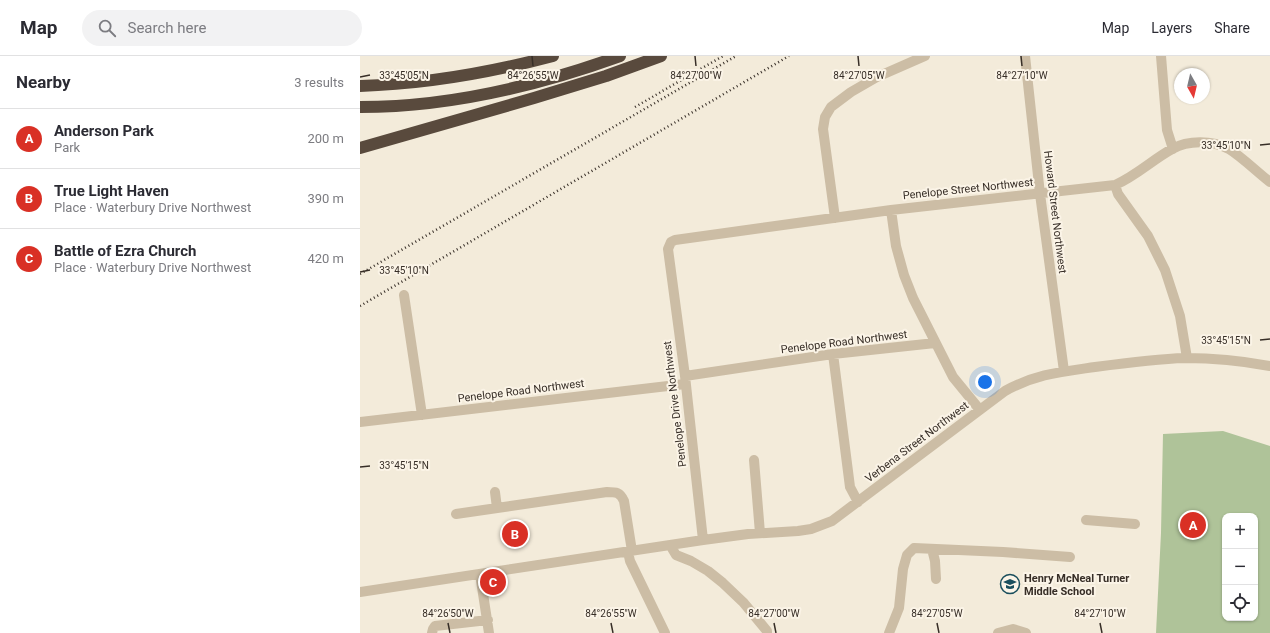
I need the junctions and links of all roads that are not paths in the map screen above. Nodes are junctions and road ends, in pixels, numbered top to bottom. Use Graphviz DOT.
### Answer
graph roads {
  1 [pos="553,56"];
  2 [pos="620,56"];
  3 [pos="661,56"];
  4 [pos="925,56"];
  5 [pos="1024,56"];
  6 [pos="1161,56"];
  7 [pos="360,86"];
  8 [pos="360,107"];
  9 [pos="360,148"];
  10 [pos="1173,149"];
  11 [pos="1270,182"];
  12 [pos="1115,185"];
  13 [pos="1040,194"];
  14 [pos="891,210"];
  15 [pos="834,218"];
  16 [pos="670,264"];
  17 [pos="404,295"];
  18 [pos="935,343"];
  19 [pos="833,354"];
  20 [pos="1187,358"];
  21 [pos="1270,366"];
  22 [pos="1064,371"];
  23 [pos="685,380"];
  24 [pos="980,410"];
  25 [pos="422,415"];
  26 [pos="360,422"];
  27 [pos="754,460"];
  28 [pos="495,492"];
  29 [pos="858,502"];
  30 [pos="497,508"];
  31 [pos="456,514"];
  32 [pos="1086,520"];
  33 [pos="1135,524"];
  34 [pos="760,533"];
  35 [pos="703,540"];
  36 [pos="670,545"];
  37 [pos="932,549"];
  38 [pos="630,551"];
  39 [pos="1070,557"];
  40 [pos="480,574"];
  41 [pos="936,579"];
  42 [pos="360,592"];
  43 [pos="488,620"];
  44 [pos="432,633"];
  45 [pos="489,633"];
  46 [pos="665,633"];
  47 [pos="767,633"];
  48 [pos="889,633"];
  49 [pos="998,633"];
  50 [pos="1026,633"];
  1 -- 7 [label="highway"];
  2 -- 8 [label="highway"];
  3 -- 9 [label="highway"];
  4 -- 15 [label="street"];
  5 -- 13 [label="street, Howard Street Northwest"];
  6 -- 10 [label="street"];
  10 -- 11 [label="street, Penelope Street Northwest"];
  10 -- 12 [label="street, Penelope Street Northwest"];
  12 -- 13 [label="street, Penelope Street Northwest"];
  12 -- 20 [label="street"];
  13 -- 14 [label="street, Penelope Street Northwest"];
  13 -- 22 [label="street, Howard Street Northwest"];
  14 -- 15 [label="street, Penelope Street Northwest"];
  14 -- 18 [label="street"];
  15 -- 16 [label="street, Penelope Street Northwest"];
  16 -- 23 [label="street, Penelope Drive Northwest"];
  17 -- 25 [label="street"];
  18 -- 19 [label="street, Penelope Road Northwest"];
  18 -- 24 [label="street"];
  19 -- 23 [label="street, Penelope Road Northwest"];
  19 -- 29 [label="street"];
  20 -- 21 [label="street, Verbena Street Northwest"];
  20 -- 22 [label="street, Verbena Street Northwest"];
  22 -- 24 [label="street, Verbena Street Northwest"];
  23 -- 25 [label="street, Penelope Road Northwest"];
  23 -- 35 [label="street, Penelope Drive Northwest"];
  24 -- 29 [label="street, Verbena Street Northwest"];
  25 -- 26 [label="street, Penelope Road Northwest"];
  27 -- 34 [label="street"];
  28 -- 30 [label="street"];
  29 -- 34 [label="street, Verbena Street Northwest"];
  30 -- 31 [label="street"];
  30 -- 38 [label="street"];
  32 -- 33 [label="street"];
  34 -- 35 [label="street, Verbena Street Northwest"];
  35 -- 36 [label="street, Verbena Street Northwest"];
  36 -- 38 [label="street, Verbena Street Northwest"];
  36 -- 47 [label="street"];
  37 -- 39 [label="street"];
  37 -- 41 [label="street"];
  37 -- 48 [label="street"];
  38 -- 40 [label="street, Verbena Street Northwest"];
  38 -- 46 [label="street"];
  40 -- 42 [label="street, Verbena Street Northwest"];
  40 -- 43 [label="street"];
  43 -- 44 [label="street"];
  43 -- 45 [label="street"];
  49 -- 50 [label="street"];
}
